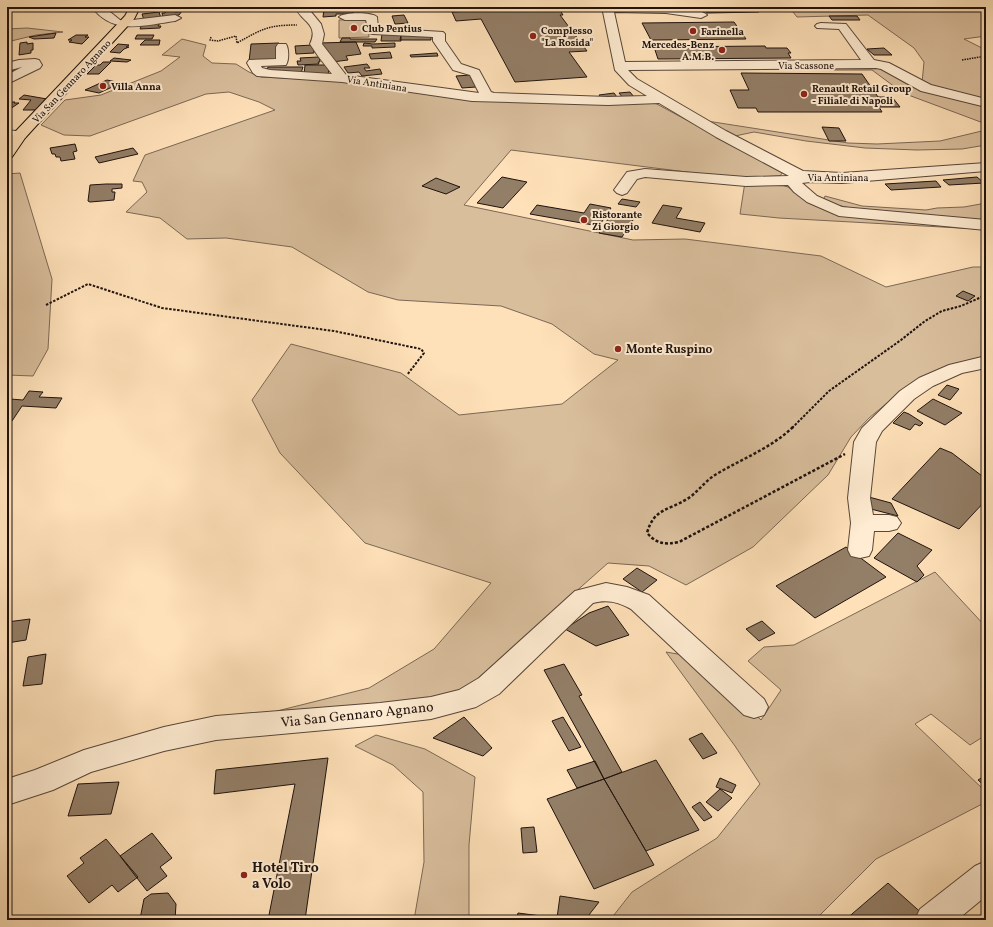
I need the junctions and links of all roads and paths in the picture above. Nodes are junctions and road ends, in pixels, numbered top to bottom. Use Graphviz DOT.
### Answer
graph roads {
  1 [pos="97,7"];
  2 [pos="135,7"];
  3 [pos="302,7"];
  4 [pos="318,7"];
  5 [pos="353,7"];
  6 [pos="607,8"];
  7 [pos="701,15"];
  8 [pos="345,17"];
  9 [pos="175,18"];
  10 [pos="124,24"];
  11 [pos="315,24"];
  12 [pos="821,26"];
  13 [pos="211,37"];
  14 [pos="282,47"];
  15 [pos="986,56"];
  16 [pos="962,60"];
  17 [pos="870,64"];
  18 [pos="619,66"];
  19 [pos="7,67"];
  20 [pos="342,78"];
  21 [pos="7,80"];
  22 [pos="499,98"];
  23 [pos="662,99"];
  24 [pos="986,103"];
  25 [pos="14,135"];
  26 [pos="7,154"];
  27 [pos="986,167"];
  28 [pos="809,177"];
  29 [pos="794,180"];
  30 [pos="622,190"];
  31 [pos="986,225"];
  32 [pos="986,295"];
  33 [pos="46,305"];
  34 [pos="986,362"];
  35 [pos="407,375"];
  36 [pos="865,442"];
  37 [pos="889,523"];
  38 [pos="863,524"];
  39 [pos="860,550"];
  40 [pos="754,707"];
  41 [pos="7,792"];
  42 [pos="986,876"];
  43 [pos="932,920"];
  1 -- 10 [label="street"];
  2 -- 10 [label="main road, Via San Gennaro Agnano"];
  3 -- 11 [label="street"];
  4 -- 5 [label="street"];
  6 -- 7 [label="street"];
  6 -- 18 [label="street, Via Antiniana"];
  8 -- 22 [label="street, Via Antiniana"];
  9 -- 10 [label="street"];
  10 -- 25 [label="main road, Via San Gennaro Agnano"];
  11 -- 13 [label="path"];
  11 -- 20 [label="street, Via Antiniana"];
  12 -- 17 [label="street"];
  14 -- 20 [label="street"];
  15 -- 16 [label="path"];
  17 -- 18 [label="street, Via Scassone"];
  17 -- 24 [label="street, Via Scassone"];
  18 -- 23 [label="street, Via Antiniana"];
  19 -- 21 [label="street"];
  20 -- 22 [label="street, Via Antiniana"];
  22 -- 23 [label="street, Via Antiniana"];
  23 -- 28 [label="street, Via Antiniana"];
  25 -- 26 [label="main road, Via San Gennaro Agnano"];
  27 -- 28 [label="street, Via Antiniana"];
  28 -- 29 [label="street"];
  29 -- 30 [label="street"];
  29 -- 31 [label="street"];
  32 -- 36 [label="path"];
  33 -- 35 [label="path"];
  34 -- 36 [label="street"];
  36 -- 38 [label="street"];
  37 -- 38 [label="street"];
  38 -- 39 [label="street"];
  40 -- 41 [label="street, Via San Gennaro Agnano"];
  42 -- 43 [label="street"];
}
